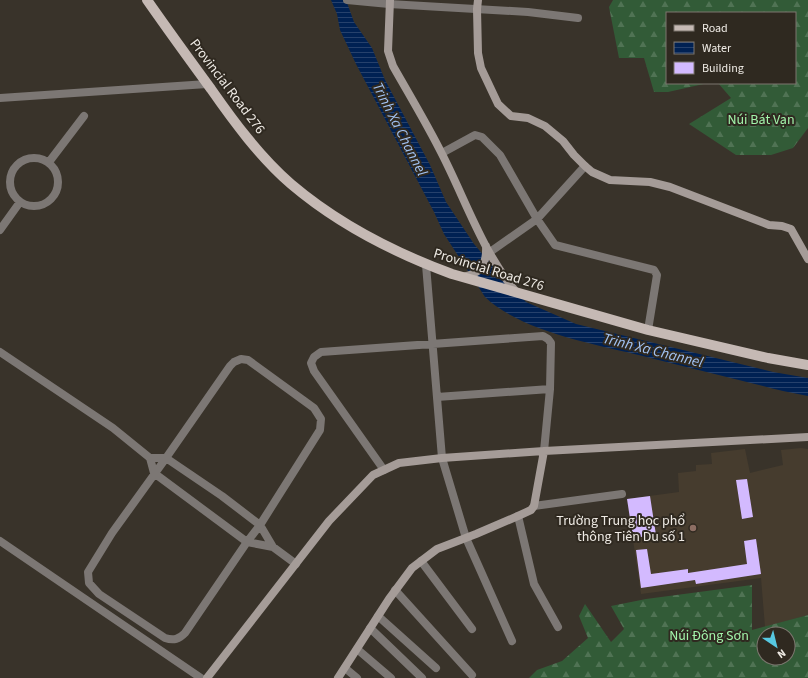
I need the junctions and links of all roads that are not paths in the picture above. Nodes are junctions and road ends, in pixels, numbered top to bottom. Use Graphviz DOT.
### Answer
graph roads {
  1 [pos="147,0"];
  2 [pos="347,0"];
  3 [pos="351,0"];
  4 [pos="478,0"];
  5 [pos="389,2"];
  6 [pos="477,9"];
  7 [pos="578,18"];
  8 [pos="207,84"];
  9 [pos="0,98"];
  10 [pos="84,116"];
  11 [pos="442,153"];
  12 [pos="49,162"];
  13 [pos="585,166"];
  14 [pos="20,202"];
  15 [pos="537,219"];
  16 [pos="0,230"];
  17 [pos="488,249"];
  18 [pos="808,259"];
  19 [pos="426,265"];
  20 [pos="461,277"];
  21 [pos="518,294"];
  22 [pos="648,330"];
  23 [pos="432,343"];
  24 [pos="0,352"];
  25 [pos="808,365"];
  26 [pos="550,389"];
  27 [pos="437,397"];
  28 [pos="808,437"];
  29 [pos="544,451"];
  30 [pos="150,458"];
  31 [pos="166,458"];
  32 [pos="442,458"];
  33 [pos="384,470"];
  34 [pos="154,473"];
  35 [pos="622,494"];
  36 [pos="534,506"];
  37 [pos="518,516"];
  38 [pos="260,525"];
  39 [pos="466,538"];
  40 [pos="0,541"];
  41 [pos="247,542"];
  42 [pos="273,547"];
  43 [pos="421,561"];
  44 [pos="296,564"];
  45 [pos="395,590"];
  46 [pos="378,616"];
  47 [pos="558,627"];
  48 [pos="370,628"];
  49 [pos="472,629"];
  50 [pos="512,641"];
  51 [pos="357,649"];
  52 [pos="345,668"];
  53 [pos="436,668"];
  54 [pos="472,675"];
  55 [pos="201,678"];
  56 [pos="207,678"];
  57 [pos="338,678"];
  58 [pos="357,678"];
  59 [pos="391,678"];
  60 [pos="422,678"];
  1 -- 8 [label="main road, Provincial Road 276"];
  2 -- 3 [label="street"];
  3 -- 5 [label="street"];
  4 -- 6 [label="main road"];
  5 -- 6 [label="street"];
  5 -- 11 [label="main road"];
  6 -- 7 [label="street"];
  6 -- 13 [label="main road"];
  8 -- 9 [label="street"];
  8 -- 19 [label="main road, Provincial Road 276"];
  10 -- 12 [label="street"];
  11 -- 15 [label="street"];
  11 -- 17 [label="main road"];
  12 -- 14 [label="street"];
  12 -- 14 [label="street"];
  13 -- 15 [label="street"];
  13 -- 18 [label="main road"];
  14 -- 16 [label="street"];
  15 -- 17 [label="street"];
  15 -- 22 [label="street"];
  17 -- 20 [label="main road"];
  17 -- 21 [label="main road"];
  19 -- 20 [label="main road, Provincial Road 276"];
  19 -- 23 [label="street"];
  20 -- 21 [label="main road, Provincial Road 276"];
  21 -- 22 [label="main road, Provincial Road 276"];
  22 -- 25 [label="main road, Provincial Road 276"];
  23 -- 26 [label="street"];
  23 -- 27 [label="street"];
  23 -- 33 [label="street"];
  24 -- 30 [label="street"];
  26 -- 27 [label="street"];
  26 -- 29 [label="street"];
  27 -- 32 [label="street"];
  28 -- 29 [label="main road"];
  29 -- 32 [label="main road"];
  29 -- 36 [label="main road"];
  30 -- 31 [label="street"];
  30 -- 34 [label="street"];
  31 -- 34 [label="street"];
  31 -- 38 [label="street"];
  31 -- 38 [label="street"];
  32 -- 33 [label="main road"];
  32 -- 39 [label="street"];
  33 -- 44 [label="main road"];
  34 -- 41 [label="street"];
  34 -- 41 [label="street"];
  35 -- 36 [label="street"];
  36 -- 37 [label="main road"];
  37 -- 39 [label="main road"];
  37 -- 47 [label="street"];
  38 -- 41 [label="street"];
  38 -- 42 [label="street"];
  39 -- 43 [label="main road"];
  39 -- 50 [label="street"];
  40 -- 55 [label="street"];
  41 -- 42 [label="street"];
  42 -- 44 [label="street"];
  43 -- 45 [label="main road"];
  43 -- 49 [label="street"];
  44 -- 56 [label="main road"];
  45 -- 46 [label="main road"];
  45 -- 54 [label="street"];
  46 -- 48 [label="main road"];
  46 -- 53 [label="street"];
  48 -- 51 [label="main road"];
  48 -- 60 [label="street"];
  51 -- 52 [label="main road"];
  51 -- 59 [label="street"];
  52 -- 57 [label="main road"];
  52 -- 58 [label="street"];
}
